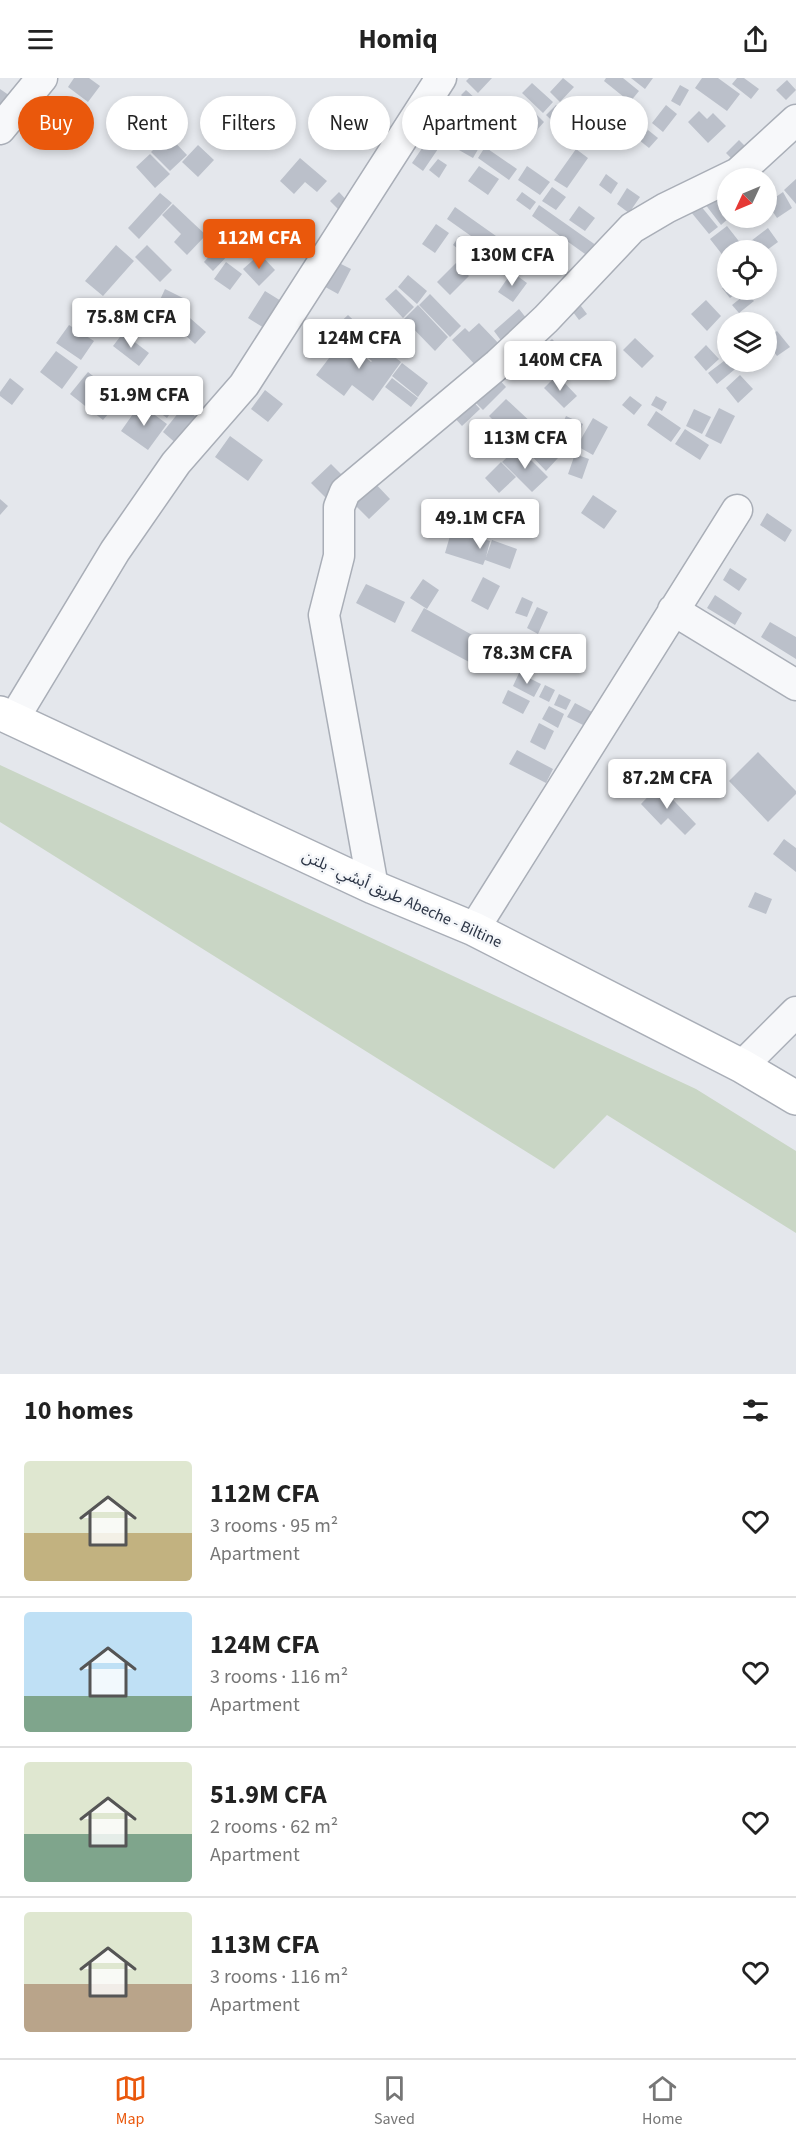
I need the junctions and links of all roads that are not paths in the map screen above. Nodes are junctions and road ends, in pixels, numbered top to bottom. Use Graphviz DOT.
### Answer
graph roads {
  1 [pos="42,78"];
  2 [pos="427,82"];
  3 [pos="796,120"];
  4 [pos="0,129"];
  5 [pos="737,510"];
  6 [pos="673,610"];
  7 [pos="796,685"];
  8 [pos="7,716"];
  9 [pos="373,887"];
  10 [pos="474,929"];
  11 [pos="796,1012"];
  12 [pos="742,1066"];
  13 [pos="796,1098"];
  1 -- 4 [label="street"];
  2 -- 8 [label="street"];
  3 -- 9 [label="street"];
  5 -- 6 [label="street"];
  6 -- 7 [label="street"];
  6 -- 10 [label="street"];
  8 -- 9 [label="main road, طريق أبشي - بلتن Abeche - Biltine"];
  9 -- 10 [label="main road, طريق أبشي - بلتن Abeche - Biltine"];
  10 -- 12 [label="main road, طريق أبشي - بلتن Abeche - Biltine"];
  11 -- 12 [label="street"];
  12 -- 13 [label="main road, طريق أبشي - بلتن Abeche - Biltine"];
}
